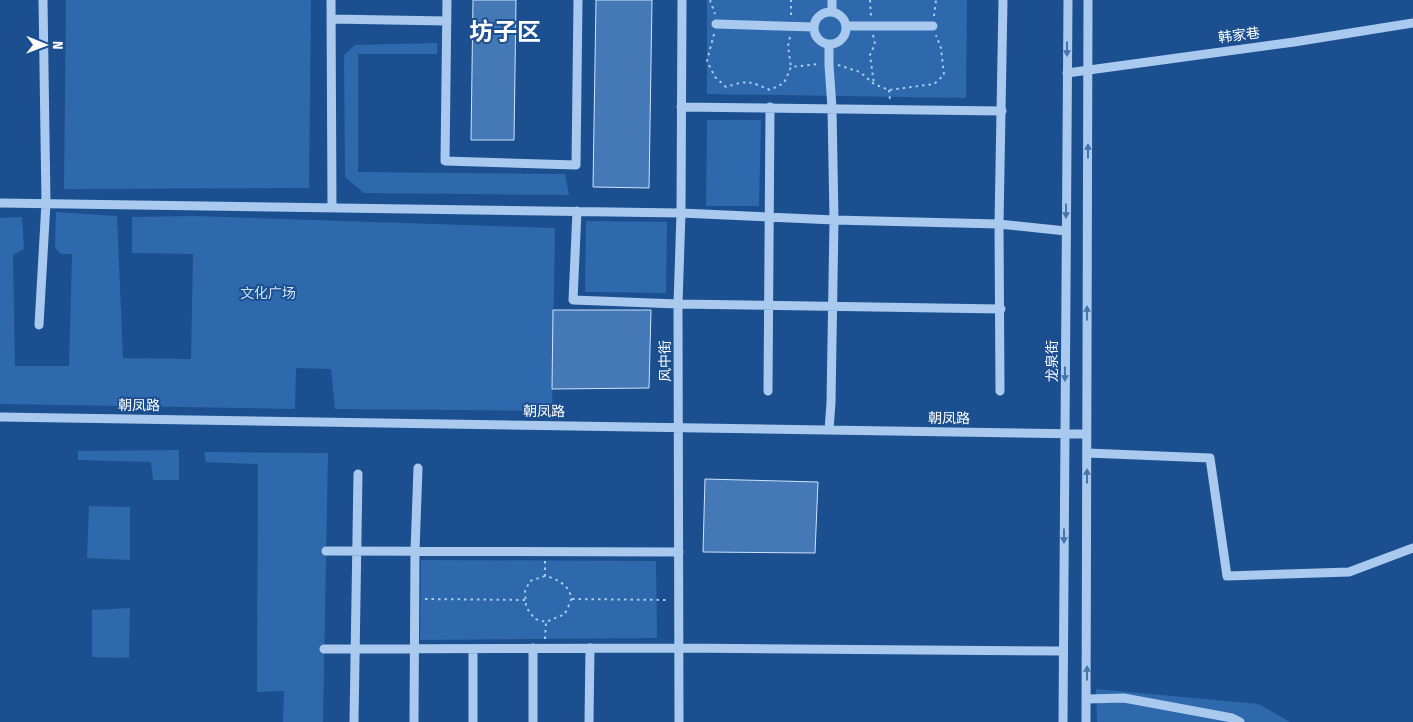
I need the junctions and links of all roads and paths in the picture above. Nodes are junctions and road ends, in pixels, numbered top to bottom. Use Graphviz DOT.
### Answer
graph roads {
  1 [pos="43,0"];
  2 [pos="331,0"];
  3 [pos="447,0"];
  4 [pos="578,0"];
  5 [pos="682,0"];
  6 [pos="710,0"];
  7 [pos="832,0"];
  8 [pos="870,0"];
  9 [pos="936,0"];
  10 [pos="1003,0"];
  11 [pos="1068,0"];
  12 [pos="1088,0"];
  13 [pos="832,12"];
  14 [pos="331,19"];
  15 [pos="447,21"];
  16 [pos="1413,23"];
  17 [pos="716,24"];
  18 [pos="846,26"];
  19 [pos="872,26"];
  20 [pos="933,26"];
  21 [pos="814,27"];
  22 [pos="829,44"];
  23 [pos="829,65"];
  24 [pos="1088,69"];
  25 [pos="1067,73"];
  26 [pos="874,84"];
  27 [pos="681,107"];
  28 [pos="770,107"];
  29 [pos="832,108"];
  30 [pos="1002,111"];
  31 [pos="0,203"];
  32 [pos="46,204"];
  33 [pos="332,208"];
  34 [pos="577,211"];
  35 [pos="681,213"];
  36 [pos="769,217"];
  37 [pos="834,220"];
  38 [pos="999,224"];
  39 [pos="1066,230"];
  40 [pos="678,304"];
  41 [pos="769,305"];
  42 [pos="833,306"];
  43 [pos="1001,309"];
  44 [pos="39,325"];
  45 [pos="768,391"];
  46 [pos="1000,391"];
  47 [pos="0,417"];
  48 [pos="680,427"];
  49 [pos="829,430"];
  50 [pos="1065,433"];
  51 [pos="1087,434"];
  52 [pos="1087,453"];
  53 [pos="418,468"];
  54 [pos="358,474"];
  55 [pos="1413,548"];
  56 [pos="356,551"];
  57 [pos="415,551"];
  58 [pos="545,551"];
  59 [pos="326,552"];
  60 [pos="679,552"];
  61 [pos="545,576"];
  62 [pos="420,599"];
  63 [pos="571,599"];
  64 [pos="525,600"];
  65 [pos="679,600"];
  66 [pos="546,622"];
  67 [pos="414,648"];
  68 [pos="473,648"];
  69 [pos="533,648"];
  70 [pos="545,648"];
  71 [pos="590,648"];
  72 [pos="679,648"];
  73 [pos="324,649"];
  74 [pos="356,649"];
  75 [pos="1063,651"];
  76 [pos="1086,699"];
  77 [pos="354,722"];
  78 [pos="414,722"];
  79 [pos="473,722"];
  80 [pos="532,722"];
  81 [pos="589,722"];
  82 [pos="679,722"];
  83 [pos="1063,722"];
  84 [pos="1086,722"];
  85 [pos="1240,722"];
  1 -- 32 [label="street"];
  2 -- 14 [label="street"];
  3 -- 15 [label="street"];
  4 -- 15 [label="street"];
  5 -- 27 [label="street, 风中街"];
  6 -- 17 [label="path"];
  7 -- 13 [label="street"];
  8 -- 19 [label="path"];
  9 -- 20 [label="path"];
  10 -- 30 [label="street"];
  11 -- 25 [label="street, 龙泉街, one-way"];
  12 -- 24 [label="street"];
  13 -- 18 [label="street"];
  13 -- 21 [label="street"];
  14 -- 15 [label="street"];
  14 -- 33 [label="street"];
  16 -- 24 [label="street, 韩家巷"];
  17 -- 21 [label="street"];
  17 -- 23 [label="path"];
  18 -- 19 [label="street"];
  18 -- 22 [label="street"];
  19 -- 20 [label="street"];
  19 -- 26 [label="path"];
  20 -- 26 [label="path"];
  21 -- 22 [label="street"];
  22 -- 23 [label="street"];
  23 -- 26 [label="path"];
  23 -- 29 [label="street"];
  24 -- 25 [label="street, 韩家巷"];
  51 -- 24 [label="street, one-way"];
  25 -- 39 [label="street, 龙泉街, one-way"];
  27 -- 28 [label="street"];
  27 -- 35 [label="street, 风中街"];
  28 -- 29 [label="street"];
  28 -- 36 [label="street"];
  29 -- 30 [label="street"];
  29 -- 37 [label="street"];
  30 -- 38 [label="street"];
  31 -- 32 [label="street"];
  32 -- 33 [label="street"];
  32 -- 44 [label="street"];
  33 -- 34 [label="street"];
  34 -- 35 [label="street"];
  34 -- 40 [label="street"];
  35 -- 36 [label="street"];
  35 -- 40 [label="street, 风中街"];
  36 -- 37 [label="street"];
  36 -- 41 [label="street"];
  37 -- 38 [label="street"];
  37 -- 42 [label="street"];
  38 -- 39 [label="street"];
  38 -- 43 [label="street"];
  39 -- 50 [label="street, 龙泉街, one-way"];
  40 -- 41 [label="street"];
  40 -- 48 [label="street, 风中街"];
  41 -- 42 [label="street"];
  41 -- 45 [label="street"];
  42 -- 43 [label="street"];
  42 -- 49 [label="street"];
  43 -- 46 [label="street"];
  47 -- 48 [label="street, 朝凤路"];
  48 -- 49 [label="street, 朝凤路"];
  48 -- 60 [label="street, 风中街"];
  49 -- 50 [label="street, 朝凤路"];
  50 -- 51 [label="street, 朝凤路"];
  50 -- 75 [label="street, 龙泉街, one-way"];
  51 -- 52 [label="street"];
  52 -- 55 [label="street"];
  76 -- 52 [label="street, one-way"];
  53 -- 57 [label="street"];
  54 -- 56 [label="street"];
  56 -- 57 [label="street"];
  56 -- 59 [label="street"];
  56 -- 74 [label="street"];
  57 -- 58 [label="street"];
  57 -- 67 [label="street"];
  58 -- 60 [label="street"];
  58 -- 61 [label="path"];
  60 -- 65 [label="street, 风中街"];
  61 -- 63 [label="path"];
  61 -- 64 [label="path"];
  62 -- 64 [label="path"];
  63 -- 65 [label="path"];
  63 -- 66 [label="path"];
  64 -- 66 [label="path"];
  65 -- 72 [label="street, 风中街"];
  66 -- 70 [label="path"];
  67 -- 68 [label="street"];
  67 -- 74 [label="street"];
  67 -- 78 [label="street"];
  68 -- 69 [label="street"];
  68 -- 79 [label="street"];
  69 -- 70 [label="street"];
  69 -- 80 [label="street"];
  70 -- 71 [label="street"];
  71 -- 72 [label="street"];
  71 -- 81 [label="street"];
  72 -- 75 [label="street"];
  72 -- 82 [label="street, 风中街"];
  73 -- 74 [label="street"];
  74 -- 77 [label="street"];
  75 -- 83 [label="street, 龙泉街"];
  76 -- 84 [label="street"];
  76 -- 85 [label="street"];
}
